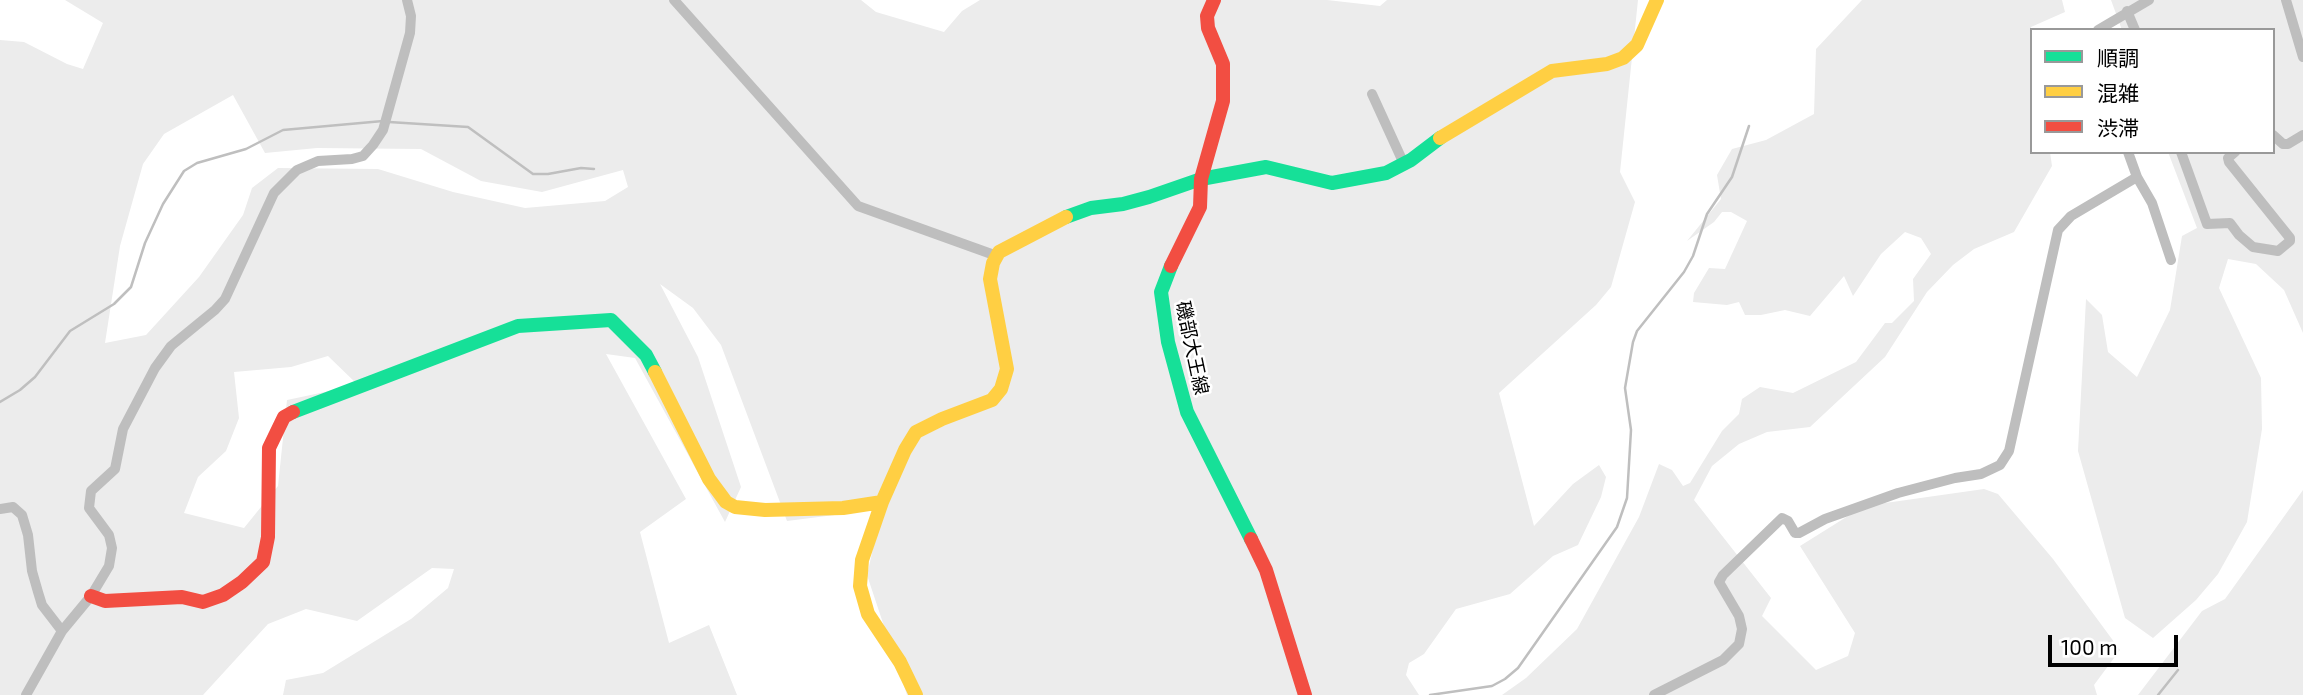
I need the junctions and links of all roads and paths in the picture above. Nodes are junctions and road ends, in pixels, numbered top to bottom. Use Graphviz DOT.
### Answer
graph roads {
  1 [pos="407,0"];
  2 [pos="674,0"];
  3 [pos="1214,0"];
  4 [pos="1657,0"];
  5 [pos="2122,0"];
  6 [pos="2149,0"];
  7 [pos="2286,0"];
  8 [pos="2126,11"];
  9 [pos="2101,28"];
  10 [pos="2133,28"];
  11 [pos="2303,57"];
  12 [pos="1373,94"];
  13 [pos="2303,135"];
  14 [pos="2275,137"];
  15 [pos="2129,154"];
  16 [pos="2181,154"];
  17 [pos="2233,154"];
  18 [pos="1404,163"];
  19 [pos="2137,177"];
  20 [pos="1201,179"];
  21 [pos="997,256"];
  22 [pos="2171,260"];
  23 [pos="881,502"];
  24 [pos="0,509"];
  25 [pos="91,596"];
  26 [pos="62,631"];
  27 [pos="26,695"];
  28 [pos="916,695"];
  29 [pos="1306,695"];
  30 [pos="1654,695"];
  1 -- 25 [label="street"];
  2 -- 21 [label="street"];
  3 -- 20 [label="street, 磯部大王線"];
  4 -- 18 [label="street"];
  5 -- 8 [label="street"];
  6 -- 8 [label="street"];
  7 -- 11 [label="street"];
  8 -- 9 [label="street"];
  8 -- 10 [label="street"];
  12 -- 18 [label="street"];
  13 -- 14 [label="street"];
  15 -- 19 [label="street"];
  16 -- 17 [label="street"];
  18 -- 20 [label="street"];
  19 -- 22 [label="street"];
  19 -- 30 [label="street"];
  20 -- 21 [label="street"];
  20 -- 29 [label="street, 磯部大王線"];
  21 -- 23 [label="street"];
  23 -- 25 [label="street"];
  23 -- 28 [label="street"];
  24 -- 26 [label="street"];
  25 -- 26 [label="street"];
  26 -- 27 [label="street"];
}
